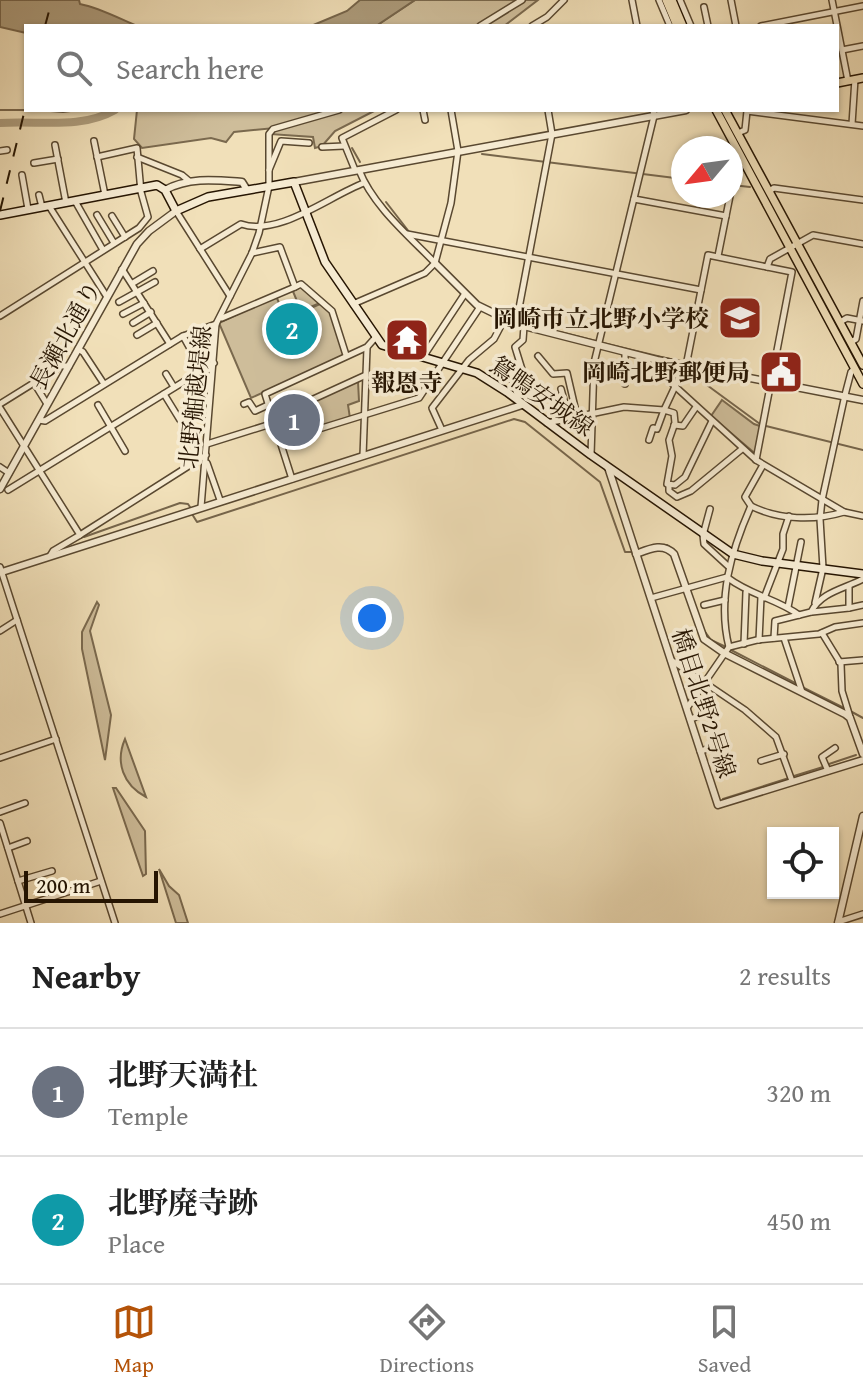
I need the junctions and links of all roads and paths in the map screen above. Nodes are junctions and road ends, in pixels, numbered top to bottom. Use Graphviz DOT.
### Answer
graph roads {
  1 [pos="522,0"];
  2 [pos="564,0"];
  3 [pos="632,0"];
  4 [pos="666,0"];
  5 [pos="680,0"];
  6 [pos="731,0"];
  7 [pos="833,0"];
  8 [pos="863,6"];
  9 [pos="704,7"];
  10 [pos="835,11"];
  11 [pos="483,24"];
  12 [pos="536,24"];
  13 [pos="637,24"];
  14 [pos="670,24"];
  15 [pos="679,24"];
  16 [pos="690,24"];
  17 [pos="708,24"];
  18 [pos="736,24"];
  19 [pos="771,24"];
  20 [pos="837,24"];
  21 [pos="839,33"];
  22 [pos="863,46"];
  23 [pos="842,50"];
  24 [pos="855,79"];
  25 [pos="332,112"];
  26 [pos="392,112"];
  27 [pos="423,112"];
  28 [pos="451,112"];
  29 [pos="548,112"];
  30 [pos="717,112"];
  31 [pos="726,112"];
  32 [pos="747,112"];
  33 [pos="755,112"];
  34 [pos="653,113"];
  35 [pos="425,120"];
  36 [pos="852,124"];
  37 [pos="863,126"];
  38 [pos="738,133"];
  39 [pos="552,134"];
  40 [pos="730,136"];
  41 [pos="94,141"];
  42 [pos="309,143"];
  43 [pos="55,145"];
  44 [pos="344,146"];
  45 [pos="322,147"];
  46 [pos="7,150"];
  47 [pos="0,151"];
  48 [pos="458,151"];
  49 [pos="97,157"];
  50 [pos="137,157"];
  51 [pos="58,159"];
  52 [pos="743,161"];
  53 [pos="34,163"];
  54 [pos="357,170"];
  55 [pos="269,171"];
  56 [pos="22,175"];
  57 [pos="189,181"];
  58 [pos="294,182"];
  59 [pos="364,183"];
  60 [pos="269,186"];
  61 [pos="141,189"];
  62 [pos="165,190"];
  63 [pos="247,190"];
  64 [pos="769,191"];
  65 [pos="49,194"];
  66 [pos="39,195"];
  67 [pos="105,195"];
  68 [pos="634,199"];
  69 [pos="863,200"];
  70 [pos="70,202"];
  71 [pos="47,207"];
  72 [pos="728,208"];
  73 [pos="28,210"];
  74 [pos="176,211"];
  75 [pos="305,213"];
  76 [pos="0,215"];
  77 [pos="97,215"];
  78 [pos="112,216"];
  79 [pos="726,216"];
  80 [pos="261,226"];
  81 [pos="407,234"];
  82 [pos="125,237"];
  83 [pos="258,237"];
  84 [pos="442,241"];
  85 [pos="114,243"];
  86 [pos="863,244"];
  87 [pos="794,245"];
  88 [pos="200,249"];
  89 [pos="272,249"];
  90 [pos="103,250"];
  91 [pos="252,253"];
  92 [pos="718,256"];
  93 [pos="528,257"];
  94 [pos="83,262"];
  95 [pos="435,263"];
  96 [pos="767,267"];
  97 [pos="122,269"];
  98 [pos="153,271"];
  99 [pos="616,273"];
  100 [pos="155,282"];
  101 [pos="133,283"];
  102 [pos="295,287"];
  103 [pos="701,290"];
  104 [pos="138,292"];
  105 [pos="464,295"];
  106 [pos="231,296"];
  107 [pos="107,297"];
  108 [pos="863,301"];
  109 [pos="119,302"];
  110 [pos="144,303"];
  111 [pos="353,304"];
  112 [pos="480,307"];
  113 [pos="151,312"];
  114 [pos="123,314"];
  115 [pos="0,316"];
  116 [pos="504,320"];
  117 [pos="861,321"];
  118 [pos="218,322"];
  119 [pos="840,322"];
  120 [pos="133,323"];
  121 [pos="157,323"];
  122 [pos="520,325"];
  123 [pos="137,335"];
  124 [pos="183,336"];
  125 [pos="375,338"];
  126 [pos="851,342"];
  127 [pos="170,344"];
  128 [pos="599,345"];
  129 [pos="367,347"];
  130 [pos="78,349"];
  131 [pos="625,353"];
  132 [pos="153,354"];
  133 [pos="346,355"];
  134 [pos="538,356"];
  135 [pos="422,358"];
  136 [pos="657,360"];
  137 [pos="158,363"];
  138 [pos="214,363"];
  139 [pos="443,363"];
  140 [pos="863,365"];
  141 [pos="69,366"];
  142 [pos="685,366"];
  143 [pos="463,368"];
  144 [pos="854,369"];
  145 [pos="202,370"];
  146 [pos="166,374"];
  147 [pos="366,375"];
  148 [pos="34,383"];
  149 [pos="771,383"];
  150 [pos="104,384"];
  151 [pos="625,384"];
  152 [pos="863,384"];
  153 [pos="674,386"];
  154 [pos="174,387"];
  155 [pos="561,389"];
  156 [pos="164,394"];
  157 [pos="845,397"];
  158 [pos="863,400"];
  159 [pos="521,403"];
  160 [pos="47,404"];
  161 [pos="244,404"];
  162 [pos="98,405"];
  163 [pos="268,405"];
  164 [pos="0,406"];
  165 [pos="696,407"];
  166 [pos="664,410"];
  167 [pos="593,414"];
  168 [pos="365,415"];
  169 [pos="577,416"];
  170 [pos="569,418"];
  171 [pos="39,420"];
  172 [pos="180,420"];
  173 [pos="273,420"];
  174 [pos="712,421"];
  175 [pos="547,423"];
  176 [pos="674,425"];
  177 [pos="111,427"];
  178 [pos="442,430"];
  179 [pos="649,440"];
  180 [pos="280,441"];
  181 [pos="207,444"];
  182 [pos="24,445"];
  183 [pos="688,448"];
  184 [pos="742,449"];
  185 [pos="125,451"];
  186 [pos="698,451"];
  187 [pos="591,455"];
  188 [pos="363,456"];
  189 [pos="206,458"];
  190 [pos="756,460"];
  191 [pos="763,465"];
  192 [pos="0,467"];
  193 [pos="608,467"];
  194 [pos="40,471"];
  195 [pos="9,473"];
  196 [pos="292,479"];
  197 [pos="669,484"];
  198 [pos="0,489"];
  199 [pos="8,490"];
  200 [pos="220,500"];
  201 [pos="822,500"];
  202 [pos="751,506"];
  203 [pos="201,507"];
  204 [pos="710,509"];
  205 [pos="844,512"];
  206 [pos="789,516"];
  207 [pos="863,516"];
  208 [pos="820,519"];
  209 [pos="80,535"];
  210 [pos="703,535"];
  211 [pos="801,542"];
  212 [pos="636,554"];
  213 [pos="733,554"];
  214 [pos="50,556"];
  215 [pos="777,563"];
  216 [pos="798,565"];
  217 [pos="729,567"];
  218 [pos="823,568"];
  219 [pos="1,569"];
  220 [pos="863,576"];
  221 [pos="727,577"];
  222 [pos="2,584"];
  223 [pos="686,587"];
  224 [pos="849,587"];
  225 [pos="746,592"];
  226 [pos="762,597"];
  227 [pos="651,598"];
  228 [pos="725,600"];
  229 [pos="815,603"];
  230 [pos="704,605"];
  231 [pos="863,605"];
  232 [pos="788,607"];
  233 [pos="849,608"];
  234 [pos="811,612"];
  235 [pos="799,615"];
  236 [pos="17,620"];
  237 [pos="863,623"];
  238 [pos="0,631"];
  239 [pos="822,633"];
  240 [pos="774,638"];
  241 [pos="784,638"];
  242 [pos="759,640"];
  243 [pos="744,644"];
  244 [pos="727,650"];
  245 [pos="671,660"];
  246 [pos="863,660"];
  247 [pos="839,662"];
  248 [pos="704,683"];
  249 [pos="802,692"];
  250 [pos="686,708"];
  251 [pos="710,713"];
  252 [pos="850,718"];
  253 [pos="690,719"];
  254 [pos="56,739"];
  255 [pos="723,745"];
  256 [pos="832,747"];
  257 [pos="700,751"];
  258 [pos="784,754"];
  259 [pos="863,757"];
  260 [pos="0,758"];
  261 [pos="761,761"];
  262 [pos="828,771"];
  263 [pos="792,781"];
  264 [pos="25,803"];
  265 [pos="0,812"];
  266 [pos="863,816"];
  267 [pos="0,823"];
  268 [pos="27,841"];
  269 [pos="8,848"];
  270 [pos="52,871"];
  271 [pos="18,881"];
  272 [pos="101,881"];
  273 [pos="26,905"];
  274 [pos="0,914"];
  275 [pos="863,914"];
  276 [pos="31,923"];
  277 [pos="115,923"];
  278 [pos="838,923"];
  1 -- 11 [label="street"];
  2 -- 12 [label="street"];
  3 -- 13 [label="street"];
  4 -- 14 [label="street"];
  4 -- 15 [label="main road"];
  5 -- 16 [label="street"];
  6 -- 18 [label="street"];
  7 -- 10 [label="street"];
  8 -- 10 [label="street"];
  9 -- 17 [label="street"];
  10 -- 19 [label="street"];
  10 -- 20 [label="street"];
  21 -- 23 [label="street"];
  22 -- 23 [label="street"];
  23 -- 24 [label="street"];
  24 -- 36 [label="street"];
  25 -- 55 [label="street, 北野舳越堤線"];
  26 -- 44 [label="street"];
  27 -- 35 [label="street"];
  28 -- 48 [label="street"];
  29 -- 39 [label="street"];
  30 -- 40 [label="main road"];
  31 -- 38 [label="main road"];
  32 -- 38 [label="street"];
  33 -- 36 [label="street"];
  34 -- 39 [label="street"];
  34 -- 68 [label="street"];
  36 -- 37 [label="street"];
  38 -- 64 [label="main road"];
  39 -- 48 [label="street"];
  39 -- 93 [label="street"];
  41 -- 49 [label="street"];
  42 -- 55 [label="street"];
  43 -- 51 [label="street"];
  44 -- 45 [label="street"];
  44 -- 54 [label="street"];
  46 -- 47 [label="street"];
  48 -- 54 [label="street"];
  48 -- 84 [label="street"];
  49 -- 50 [label="street"];
  49 -- 67 [label="street"];
  50 -- 57 [label="street"];
  50 -- 61 [label="street"];
  51 -- 53 [label="street"];
  51 -- 70 [label="street"];
  52 -- 87 [label="main road"];
  54 -- 58 [label="street"];
  54 -- 59 [label="street"];
  55 -- 60 [label="street, 北野舳越堤線"];
  56 -- 73 [label="street"];
  57 -- 62 [label="street"];
  57 -- 63 [label="street"];
  58 -- 60 [label="main road"];
  58 -- 75 [label="main road"];
  59 -- 75 [label="street"];
  59 -- 81 [label="street"];
  60 -- 63 [label="main road"];
  60 -- 80 [label="street, 北野舳越堤線"];
  61 -- 62 [label="main road"];
  61 -- 67 [label="main road"];
  61 -- 82 [label="street"];
  62 -- 74 [label="main road"];
  63 -- 74 [label="main road"];
  64 -- 69 [label="street"];
  64 -- 87 [label="main road"];
  65 -- 71 [label="street"];
  66 -- 71 [label="street"];
  67 -- 70 [label="main road"];
  68 -- 79 [label="street"];
  68 -- 99 [label="street"];
  70 -- 71 [label="main road"];
  70 -- 90 [label="street"];
  71 -- 73 [label="main road"];
  71 -- 94 [label="street"];
  72 -- 79 [label="street"];
  73 -- 76 [label="main road"];
  74 -- 88 [label="street"];
  74 -- 97 [label="street, 長瀬北通り"];
  75 -- 80 [label="street"];
  75 -- 111 [label="main road"];
  77 -- 85 [label="street"];
  78 -- 82 [label="street"];
  79 -- 92 [label="street"];
  80 -- 83 [label="street, 北野舳越堤線"];
  80 -- 88 [label="street"];
  81 -- 84 [label="street"];
  81 -- 95 [label="street"];
  82 -- 85 [label="street"];
  83 -- 89 [label="street"];
  83 -- 91 [label="street, 北野舳越堤線"];
  84 -- 93 [label="street"];
  84 -- 95 [label="street"];
  85 -- 90 [label="street"];
  86 -- 87 [label="street"];
  87 -- 96 [label="street"];
  87 -- 119 [label="main road"];
  87 -- 144 [label="main road"];
  88 -- 106 [label="street"];
  89 -- 91 [label="street"];
  89 -- 102 [label="street"];
  90 -- 94 [label="street"];
  91 -- 106 [label="street, 北野舳越堤線"];
  92 -- 96 [label="street"];
  92 -- 103 [label="street"];
  93 -- 99 [label="street"];
  93 -- 122 [label="street"];
  94 -- 107 [label="street"];
  94 -- 115 [label="street"];
  95 -- 105 [label="street"];
  95 -- 111 [label="street"];
  96 -- 149 [label="street"];
  97 -- 101 [label="street"];
  97 -- 107 [label="street, 長瀬北通り"];
  98 -- 101 [label="street"];
  99 -- 103 [label="street"];
  99 -- 128 [label="street"];
  100 -- 104 [label="street"];
  101 -- 104 [label="street"];
  102 -- 118 [label="street"];
  102 -- 133 [label="street"];
  103 -- 142 [label="street"];
  104 -- 109 [label="street"];
  104 -- 110 [label="street"];
  105 -- 112 [label="street"];
  105 -- 135 [label="street"];
  106 -- 118 [label="street, 北野舳越堤線"];
  107 -- 130 [label="street, 長瀬北通り"];
  108 -- 117 [label="street"];
  110 -- 113 [label="street"];
  110 -- 114 [label="street"];
  111 -- 125 [label="main road"];
  112 -- 116 [label="street"];
  112 -- 139 [label="street"];
  113 -- 120 [label="street"];
  113 -- 121 [label="street"];
  116 -- 122 [label="street"];
  116 -- 143 [label="street"];
  117 -- 119 [label="street"];
  117 -- 126 [label="street"];
  118 -- 124 [label="street"];
  118 -- 138 [label="street, 北野舳越堤線"];
  119 -- 126 [label="main road"];
  121 -- 123 [label="street"];
  121 -- 127 [label="street"];
  122 -- 128 [label="street"];
  122 -- 159 [label="street"];
  124 -- 127 [label="street"];
  124 -- 145 [label="street"];
  125 -- 129 [label="street"];
  125 -- 135 [label="main road, 鴛鴨安城線"];
  126 -- 140 [label="main road"];
  127 -- 132 [label="street"];
  128 -- 131 [label="street"];
  128 -- 167 [label="street"];
  129 -- 133 [label="street"];
  129 -- 147 [label="street"];
  130 -- 141 [label="street, 長瀬北通り"];
  130 -- 150 [label="street"];
  131 -- 136 [label="street"];
  131 -- 151 [label="street"];
  132 -- 137 [label="street"];
  132 -- 150 [label="street"];
  133 -- 163 [label="street"];
  134 -- 169 [label="street"];
  135 -- 139 [label="main road, 鴛鴨安城線"];
  136 -- 142 [label="street"];
  136 -- 153 [label="street"];
  138 -- 145 [label="street"];
  138 -- 181 [label="street, 北野舳越堤線"];
  139 -- 143 [label="main road, 鴛鴨安城線"];
  139 -- 168 [label="street"];
  141 -- 148 [label="street"];
  141 -- 160 [label="street, 長瀬北通り"];
  142 -- 149 [label="street"];
  142 -- 153 [label="street"];
  143 -- 159 [label="main road, 鴛鴨安城線"];
  143 -- 178 [label="street"];
  144 -- 152 [label="main road"];
  144 -- 157 [label="street"];
  145 -- 154 [label="street"];
  146 -- 154 [label="street"];
  147 -- 168 [label="street"];
  147 -- 173 [label="street"];
  148 -- 160 [label="street"];
  148 -- 164 [label="street"];
  149 -- 157 [label="street"];
  149 -- 190 [label="street"];
  150 -- 171 [label="street"];
  153 -- 165 [label="street"];
  153 -- 166 [label="street"];
  154 -- 156 [label="street"];
  155 -- 170 [label="street"];
  156 -- 172 [label="street"];
  156 -- 177 [label="street"];
  157 -- 158 [label="street"];
  157 -- 201 [label="street"];
  159 -- 175 [label="main road, 鴛鴨安城線"];
  159 -- 178 [label="street"];
  160 -- 171 [label="street, 長瀬北通り"];
  161 -- 163 [label="street"];
  162 -- 177 [label="street"];
  163 -- 173 [label="street"];
  164 -- 182 [label="street"];
  165 -- 174 [label="street"];
  165 -- 176 [label="street"];
  166 -- 167 [label="street"];
  166 -- 176 [label="street"];
  166 -- 179 [label="street"];
  167 -- 169 [label="street"];
  167 -- 187 [label="street"];
  168 -- 180 [label="street"];
  168 -- 188 [label="street"];
  169 -- 170 [label="street"];
  170 -- 175 [label="street"];
  171 -- 182 [label="street, 長瀬北通り"];
  173 -- 180 [label="street"];
  173 -- 181 [label="street"];
  174 -- 184 [label="street"];
  174 -- 186 [label="street"];
  175 -- 187 [label="main road, 鴛鴨安城線"];
  176 -- 197 [label="street"];
  177 -- 185 [label="street"];
  177 -- 194 [label="street"];
  178 -- 188 [label="street"];
  180 -- 196 [label="street"];
  181 -- 189 [label="street, 北野舳越堤線"];
  182 -- 194 [label="street"];
  182 -- 195 [label="street, 長瀬北通り"];
  183 -- 186 [label="street"];
  184 -- 190 [label="street"];
  184 -- 197 [label="street"];
  186 -- 197 [label="street"];
  187 -- 193 [label="main road, 鴛鴨安城線"];
  188 -- 196 [label="street"];
  189 -- 200 [label="street"];
  189 -- 203 [label="street, 北野舳越堤線"];
  189 -- 209 [label="street"];
  190 -- 191 [label="street"];
  191 -- 201 [label="street"];
  191 -- 202 [label="street"];
  192 -- 195 [label="street"];
  193 -- 210 [label="main road, 鴛鴨安城線"];
  193 -- 212 [label="street, 橋目北野2号線"];
  194 -- 199 [label="street"];
  194 -- 209 [label="street"];
  195 -- 198 [label="street, 長瀬北通り"];
  196 -- 200 [label="street"];
  200 -- 203 [label="street"];
  201 -- 205 [label="street"];
  201 -- 208 [label="street"];
  202 -- 206 [label="street"];
  202 -- 213 [label="street"];
  203 -- 214 [label="street"];
  204 -- 210 [label="street"];
  205 -- 207 [label="street"];
  205 -- 208 [label="street"];
  206 -- 208 [label="street"];
  206 -- 215 [label="street"];
  208 -- 218 [label="street"];
  209 -- 214 [label="street"];
  210 -- 213 [label="main road, 鴛鴨安城線"];
  210 -- 217 [label="street"];
  211 -- 216 [label="street"];
  212 -- 223 [label="street"];
  212 -- 227 [label="street, 橋目北野2号線"];
  213 -- 215 [label="main road, 鴛鴨安城線"];
  213 -- 217 [label="street"];
  214 -- 219 [label="street"];
  215 -- 216 [label="main road, 鴛鴨安城線"];
  215 -- 226 [label="street"];
  216 -- 218 [label="main road, 鴛鴨安城線"];
  216 -- 232 [label="street"];
  217 -- 221 [label="street"];
  218 -- 220 [label="main road, 鴛鴨安城線"];
  218 -- 229 [label="street"];
  219 -- 222 [label="street"];
  220 -- 224 [label="street"];
  221 -- 223 [label="street"];
  221 -- 225 [label="street"];
  221 -- 228 [label="street"];
  222 -- 236 [label="street"];
  223 -- 227 [label="street"];
  223 -- 244 [label="street"];
  224 -- 229 [label="street"];
  224 -- 233 [label="street"];
  225 -- 226 [label="street"];
  225 -- 243 [label="street"];
  226 -- 232 [label="street"];
  226 -- 242 [label="street"];
  227 -- 245 [label="street, 橋目北野2号線"];
  228 -- 230 [label="street"];
  228 -- 244 [label="street"];
  229 -- 234 [label="street"];
  231 -- 233 [label="street"];
  232 -- 235 [label="street"];
  233 -- 234 [label="street"];
  234 -- 235 [label="street"];
  235 -- 240 [label="street"];
  236 -- 238 [label="street"];
  236 -- 254 [label="street"];
  237 -- 239 [label="street"];
  239 -- 241 [label="street"];
  239 -- 247 [label="street"];
  240 -- 241 [label="street"];
  240 -- 242 [label="street"];
  241 -- 249 [label="street"];
  242 -- 243 [label="street"];
  243 -- 244 [label="street"];
  244 -- 248 [label="street"];
  244 -- 249 [label="street"];
  245 -- 248 [label="street"];
  245 -- 250 [label="street, 橋目北野2号線"];
  246 -- 247 [label="street"];
  247 -- 252 [label="street"];
  248 -- 250 [label="street"];
  248 -- 258 [label="street"];
  249 -- 252 [label="street"];
  250 -- 253 [label="street, 橋目北野2号線"];
  251 -- 253 [label="street"];
  252 -- 259 [label="street"];
  253 -- 257 [label="street, 橋目北野2号線"];
  254 -- 260 [label="street"];
  254 -- 272 [label="street"];
  255 -- 257 [label="street"];
  256 -- 262 [label="street"];
  257 -- 263 [label="street, 橋目北野2号線"];
  258 -- 261 [label="street"];
  258 -- 263 [label="street"];
  259 -- 262 [label="street, 橋目北野2号線"];
  262 -- 263 [label="street, 橋目北野2号線"];
  264 -- 265 [label="street"];
  266 -- 278 [label="street"];
  267 -- 269 [label="street"];
  268 -- 269 [label="street"];
  269 -- 271 [label="street"];
  270 -- 271 [label="street"];
  271 -- 273 [label="street"];
  272 -- 273 [label="street"];
  272 -- 277 [label="street"];
  273 -- 274 [label="street"];
  273 -- 276 [label="street"];
  275 -- 278 [label="street"];
}
